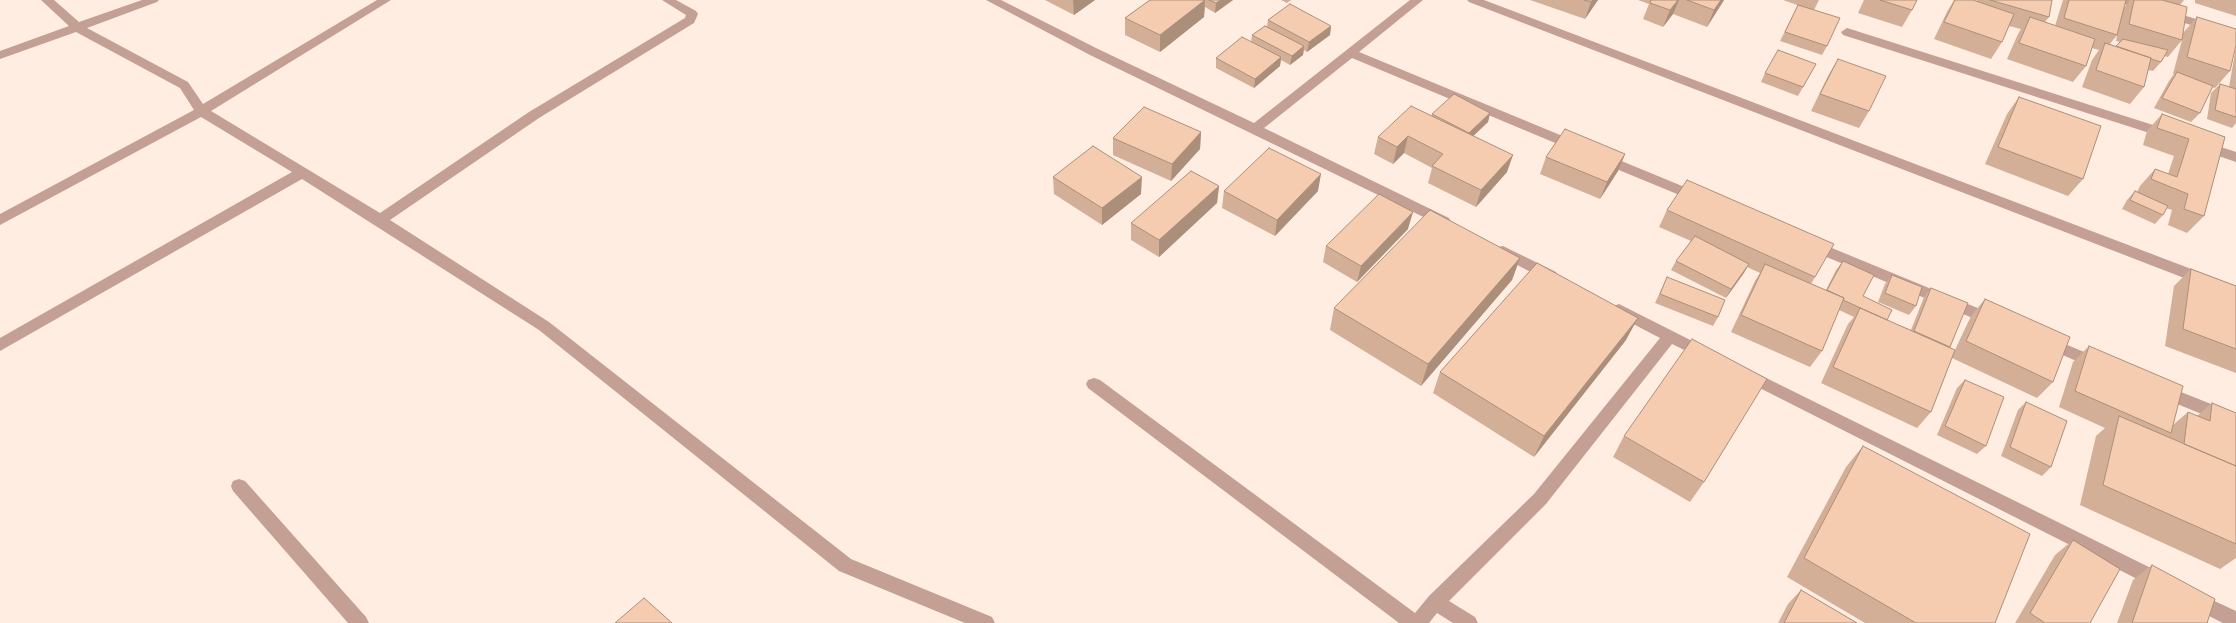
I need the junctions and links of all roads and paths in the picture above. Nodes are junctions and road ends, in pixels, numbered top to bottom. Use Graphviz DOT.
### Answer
graph roads {
  1 [pos="47,0"];
  2 [pos="154,0"];
  3 [pos="385,0"];
  4 [pos="668,0"];
  5 [pos="992,0"];
  6 [pos="1417,0"];
  7 [pos="1473,0"];
  8 [pos="2121,0"];
  9 [pos="78,28"];
  10 [pos="1847,32"];
  11 [pos="2236,35"];
  12 [pos="1350,53"];
  13 [pos="0,55"];
  14 [pos="200,111"];
  15 [pos="1254,129"];
  16 [pos="2176,137"];
  17 [pos="2194,143"];
  18 [pos="2236,157"];
  19 [pos="303,172"];
  20 [pos="1710,202"];
  21 [pos="0,220"];
  22 [pos="380,220"];
  23 [pos="1462,230"];
  24 [pos="1793,237"];
  25 [pos="1488,244"];
  26 [pos="1566,283"];
  27 [pos="2236,292"];
  28 [pos="1610,305"];
  29 [pos="2005,325"];
  30 [pos="1670,336"];
  31 [pos="2033,337"];
  32 [pos="0,345"];
  33 [pos="2107,367"];
  34 [pos="2144,383"];
  35 [pos="1094,384"];
  36 [pos="2236,421"];
  37 [pos="239,486"];
  38 [pos="1435,602"];
  39 [pos="2236,620"];
  40 [pos="360,623"];
  41 [pos="986,623"];
  42 [pos="1413,623"];
  43 [pos="1418,623"];
  44 [pos="1469,623"];
  1 -- 9 [label="street"];
  2 -- 9 [label="street"];
  3 -- 14 [label="street"];
  4 -- 22 [label="street"];
  5 -- 15 [label="street"];
  6 -- 12 [label="street"];
  7 -- 27 [label="street"];
  8 -- 11 [label="street"];
  9 -- 13 [label="street"];
  9 -- 14 [label="street"];
  10 -- 16 [label="street"];
  12 -- 15 [label="street"];
  12 -- 20 [label="street"];
  14 -- 19 [label="street"];
  14 -- 21 [label="street"];
  15 -- 23 [label="street"];
  17 -- 18 [label="street"];
  19 -- 22 [label="street"];
  19 -- 32 [label="street"];
  22 -- 41 [label="street"];
  24 -- 29 [label="street"];
  25 -- 26 [label="street"];
  28 -- 30 [label="street"];
  30 -- 38 [label="street"];
  30 -- 39 [label="street"];
  31 -- 33 [label="street"];
  34 -- 36 [label="street"];
  35 -- 42 [label="street"];
  37 -- 40 [label="street"];
  38 -- 43 [label="street"];
  38 -- 44 [label="street"];
}
